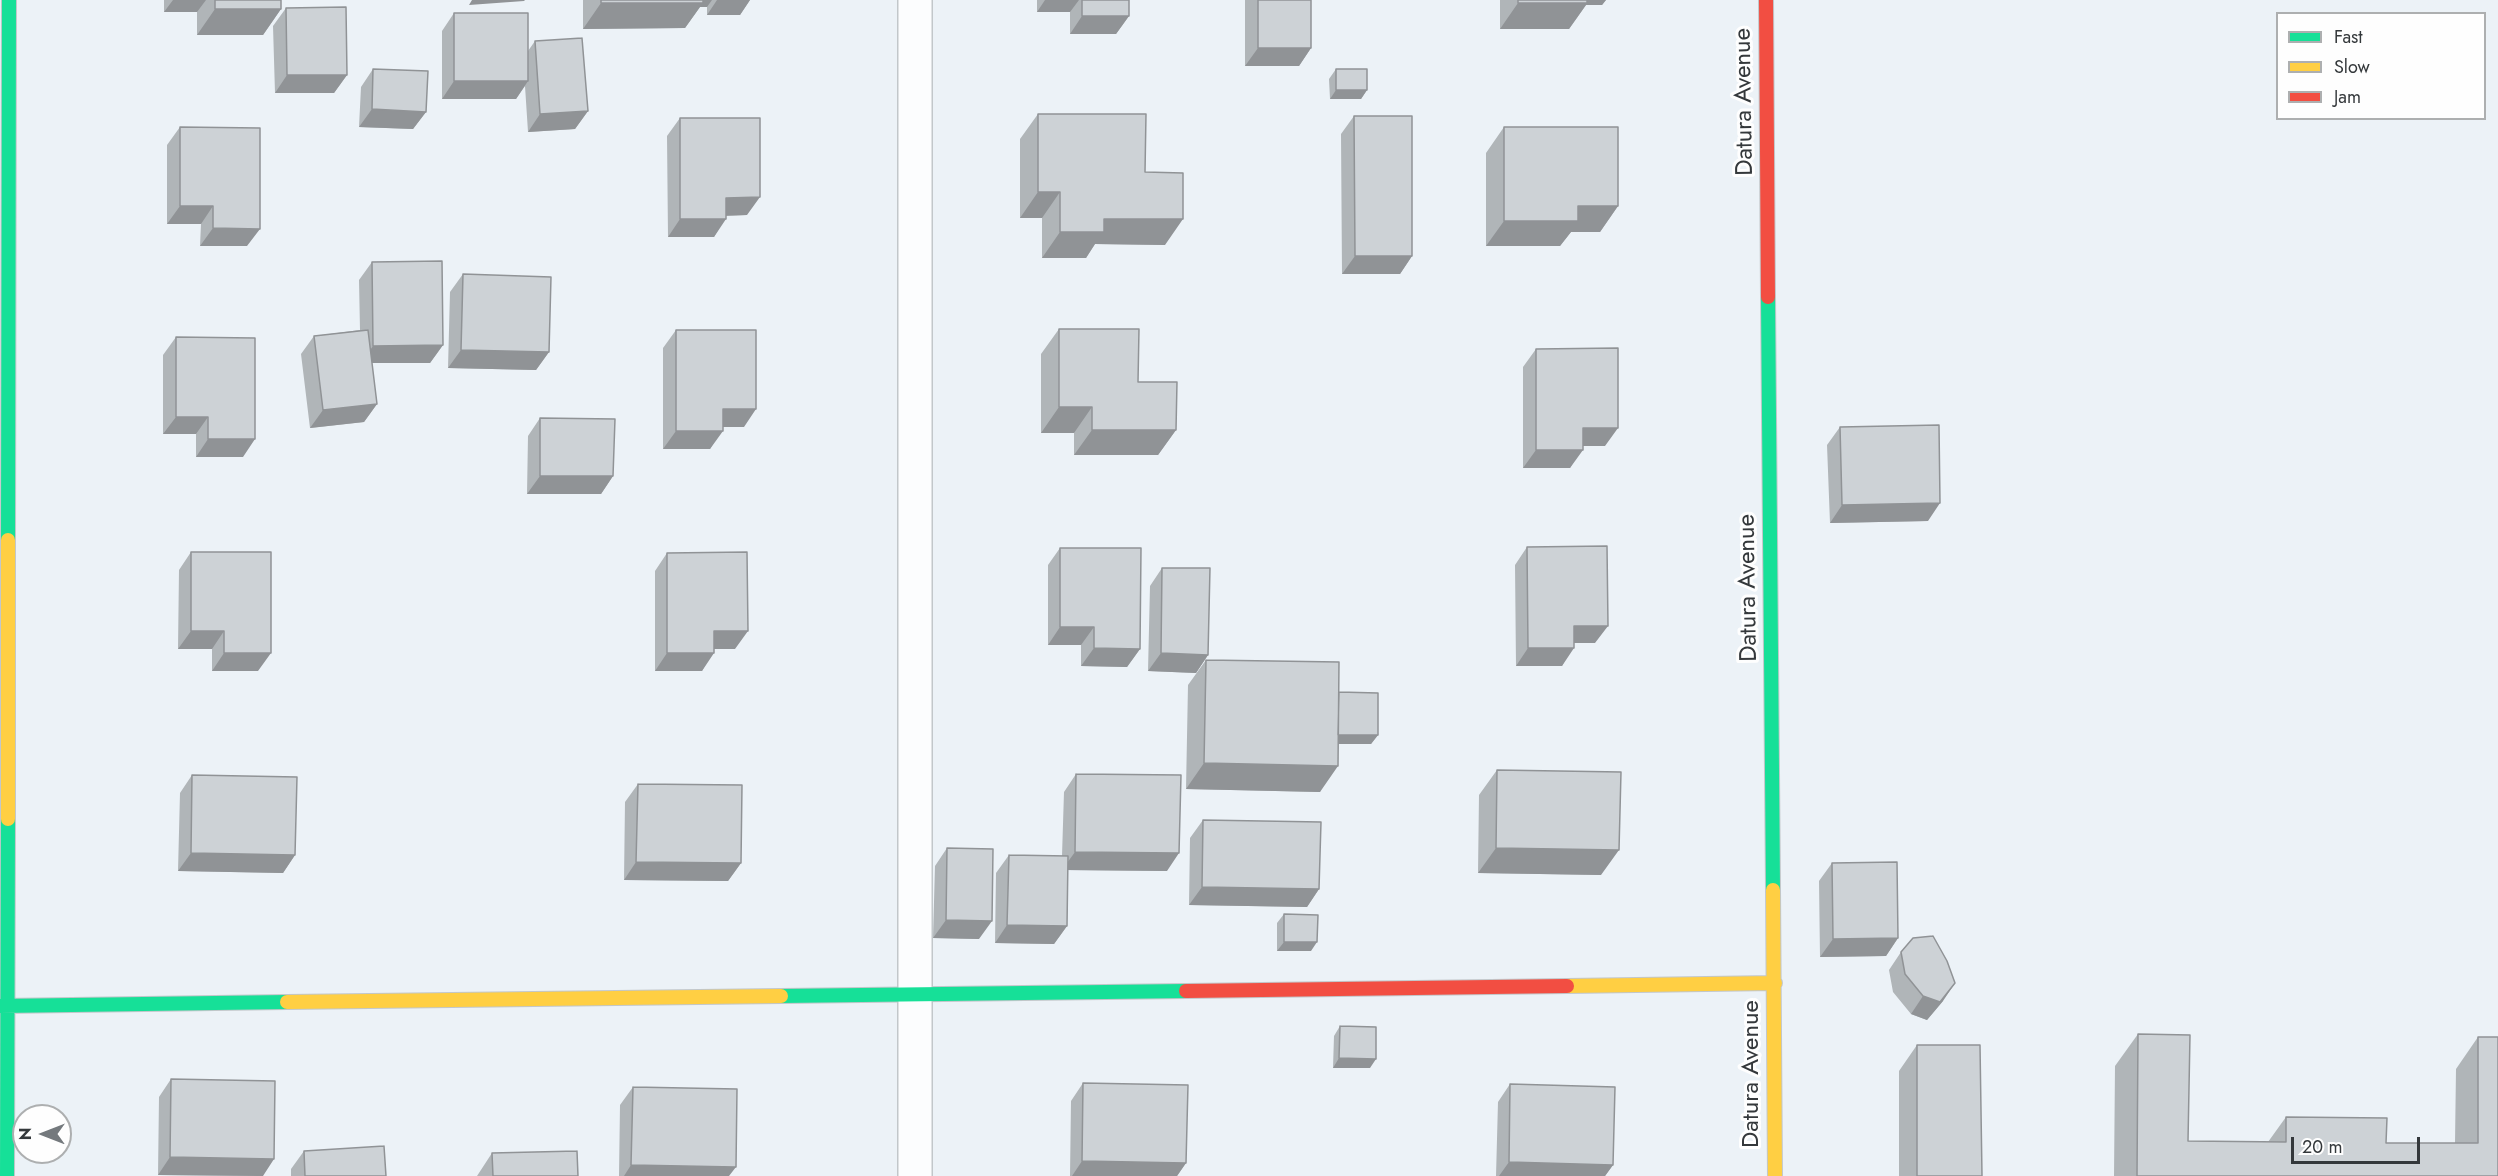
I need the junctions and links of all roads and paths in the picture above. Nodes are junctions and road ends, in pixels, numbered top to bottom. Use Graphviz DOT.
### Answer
graph roads {
  1 [pos="9,0"];
  2 [pos="915,0"];
  3 [pos="1766,0"];
  4 [pos="1775,983"];
  5 [pos="916,995"];
  6 [pos="4,1006"];
  7 [pos="7,1176"];
  8 [pos="915,1176"];
  9 [pos="1775,1176"];
  1 -- 6 [label="street"];
  2 -- 5 [label="street"];
  3 -- 4 [label="street, Datura Avenue"];
  4 -- 5 [label="street"];
  4 -- 9 [label="street, Datura Avenue"];
  5 -- 6 [label="street"];
  5 -- 8 [label="street"];
  6 -- 7 [label="street"];
}
